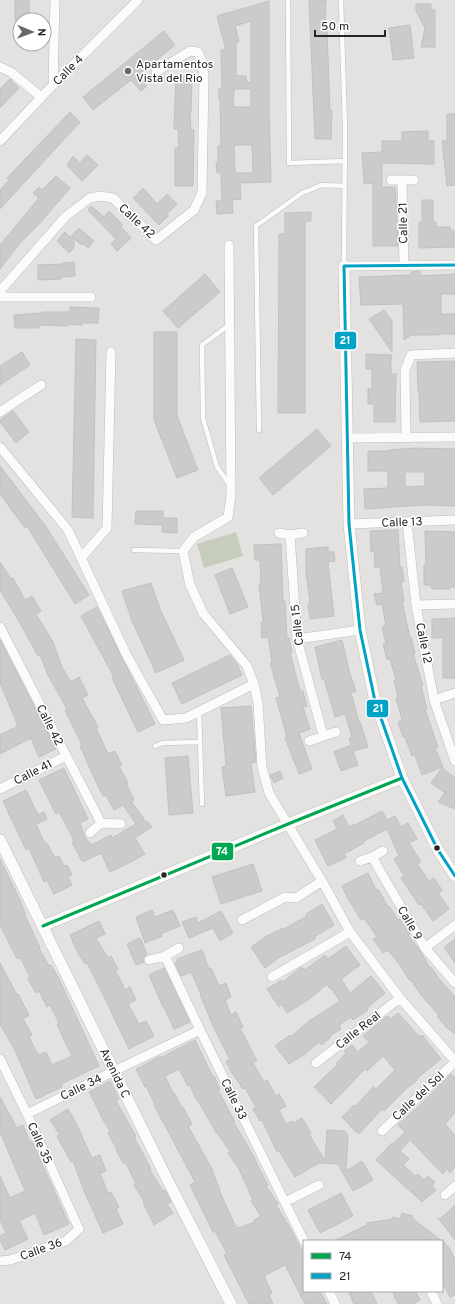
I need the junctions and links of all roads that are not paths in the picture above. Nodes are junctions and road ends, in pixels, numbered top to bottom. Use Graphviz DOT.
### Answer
graph roads {
  1 [pos="55,0"];
  2 [pos="138,0"];
  3 [pos="288,0"];
  4 [pos="341,0"];
  5 [pos="0,67"];
  6 [pos="156,72"];
  7 [pos="53,85"];
  8 [pos="41,97"];
  9 [pos="0,141"];
  10 [pos="344,161"];
  11 [pos="391,180"];
  12 [pos="402,180"];
  13 [pos="414,180"];
  14 [pos="344,186"];
  15 [pos="229,246"];
  16 [pos="455,265"];
  17 [pos="344,266"];
  18 [pos="404,266"];
  19 [pos="0,291"];
  20 [pos="0,297"];
  21 [pos="91,297"];
  22 [pos="230,325"];
  23 [pos="111,352"];
  24 [pos="455,352"];
  25 [pos="41,385"];
  26 [pos="0,412"];
  27 [pos="258,430"];
  28 [pos="406,437"];
  29 [pos="455,437"];
  30 [pos="347,438"];
  31 [pos="0,447"];
  32 [pos="231,487"];
  33 [pos="455,520"];
  34 [pos="407,522"];
  35 [pos="349,524"];
  36 [pos="279,533"];
  37 [pos="303,533"];
  38 [pos="290,535"];
  39 [pos="134,550"];
  40 [pos="183,551"];
  41 [pos="81,558"];
  42 [pos="455,604"];
  43 [pos="416,605"];
  44 [pos="0,627"];
  45 [pos="360,630"];
  46 [pos="297,639"];
  47 [pos="254,684"];
  48 [pos="455,694"];
  49 [pos="434,700"];
  50 [pos="199,711"];
  51 [pos="336,732"];
  52 [pos="323,735"];
  53 [pos="309,741"];
  54 [pos="200,742"];
  55 [pos="155,746"];
  56 [pos="66,756"];
  57 [pos="455,762"];
  58 [pos="402,778"];
  59 [pos="0,789"];
  60 [pos="202,804"];
  61 [pos="101,823"];
  62 [pos="121,824"];
  63 [pos="288,824"];
  64 [pos="90,833"];
  65 [pos="0,840"];
  66 [pos="383,851"];
  67 [pos="372,857"];
  68 [pos="360,861"];
  69 [pos="455,876"];
  70 [pos="322,881"];
  71 [pos="242,920"];
  72 [pos="43,926"];
  73 [pos="455,926"];
  74 [pos="350,932"];
  75 [pos="178,948"];
  76 [pos="425,948"];
  77 [pos="165,956"];
  78 [pos="149,960"];
  79 [pos="272,978"];
  80 [pos="455,984"];
  81 [pos="400,998"];
  82 [pos="200,1030"];
  83 [pos="0,1059"];
  84 [pos="455,1061"];
  85 [pos="316,1063"];
  86 [pos="114,1071"];
  87 [pos="27,1114"];
  88 [pos="382,1131"];
  89 [pos="319,1185"];
  90 [pos="455,1186"];
  91 [pos="446,1195"];
  92 [pos="285,1202"];
  93 [pos="79,1228"];
  94 [pos="304,1240"];
  95 [pos="0,1261"];
  96 [pos="329,1292"];
  97 [pos="431,1292"];
  98 [pos="231,1304"];
  99 [pos="335,1304"];
  100 [pos="437,1304"];
  1 -- 7 [label="street"];
  2 -- 7 [label="street, Calle 4"];
  3 -- 10 [label="lane"];
  4 -- 10 [label="lane"];
  5 -- 8 [label="street"];
  6 -- 19 [label="street, Calle 42"];
  7 -- 8 [label="street, Calle 4"];
  8 -- 9 [label="street, Calle 4"];
  10 -- 14 [label="lane"];
  11 -- 12 [label="street"];
  12 -- 13 [label="street"];
  12 -- 18 [label="street, Calle 21"];
  14 -- 17 [label="lane"];
  14 -- 27 [label="lane"];
  15 -- 22 [label="street"];
  16 -- 18 [label="street"];
  17 -- 18 [label="street"];
  17 -- 30 [label="street"];
  20 -- 21 [label="street"];
  22 -- 32 [label="street"];
  22 -- 32 [label="lane"];
  23 -- 41 [label="street"];
  24 -- 28 [label="street"];
  25 -- 26 [label="street"];
  28 -- 29 [label="street"];
  28 -- 30 [label="street"];
  30 -- 35 [label="street"];
  31 -- 41 [label="street"];
  32 -- 40 [label="street"];
  33 -- 34 [label="street, Calle 13"];
  34 -- 35 [label="street, Calle 13"];
  34 -- 43 [label="street, Calle 12"];
  35 -- 45 [label="street"];
  36 -- 38 [label="street"];
  37 -- 38 [label="street"];
  38 -- 46 [label="street, Calle 15"];
  39 -- 40 [label="lane"];
  40 -- 47 [label="street"];
  41 -- 50 [label="street"];
  42 -- 43 [label="street"];
  43 -- 49 [label="street, Calle 12"];
  44 -- 56 [label="street, Calle 42"];
  45 -- 46 [label="street"];
  45 -- 58 [label="street"];
  46 -- 52 [label="street, Calle 15"];
  47 -- 50 [label="street"];
  47 -- 63 [label="street"];
  48 -- 49 [label="street"];
  49 -- 57 [label="street, Calle 12"];
  50 -- 54 [label="lane"];
  51 -- 52 [label="street"];
  52 -- 53 [label="street"];
  54 -- 55 [label="lane"];
  54 -- 60 [label="lane"];
  56 -- 59 [label="street, Calle 41"];
  56 -- 61 [label="street, Calle 42"];
  58 -- 63 [label="street"];
  58 -- 69 [label="street"];
  61 -- 62 [label="street"];
  61 -- 64 [label="street"];
  63 -- 70 [label="street"];
  63 -- 72 [label="street"];
  65 -- 72 [label="street, Avenida C"];
  66 -- 67 [label="street"];
  67 -- 68 [label="street"];
  67 -- 76 [label="street, Calle 9"];
  70 -- 71 [label="street"];
  70 -- 74 [label="street"];
  72 -- 86 [label="street, Avenida C"];
  73 -- 76 [label="street"];
  74 -- 79 [label="street"];
  74 -- 81 [label="street"];
  75 -- 77 [label="street"];
  76 -- 80 [label="street, Calle 9"];
  77 -- 78 [label="street"];
  77 -- 82 [label="street, Calle 33"];
  81 -- 84 [label="street"];
  81 -- 85 [label="street, Calle Real"];
  82 -- 86 [label="street, Calle 34"];
  82 -- 92 [label="street, Calle 33"];
  83 -- 87 [label="street, Calle 35"];
  84 -- 88 [label="street, Calle del Sol"];
  86 -- 87 [label="street, Calle 34"];
  86 -- 98 [label="street, Avenida C"];
  87 -- 93 [label="street, Calle 35"];
  89 -- 92 [label="street"];
  90 -- 91 [label="street"];
  92 -- 94 [label="street, Calle 33"];
  93 -- 95 [label="street, Calle 36"];
  96 -- 99 [label="street"];
  97 -- 100 [label="street"];
}
